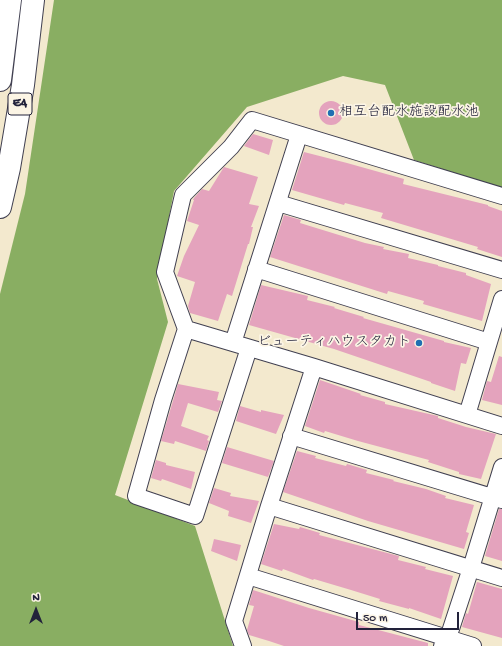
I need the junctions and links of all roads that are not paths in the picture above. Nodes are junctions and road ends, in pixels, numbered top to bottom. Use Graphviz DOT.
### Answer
graph roads {
  1 [pos="10,0"];
  2 [pos="33,0"];
  3 [pos="0,80"];
  4 [pos="299,135"];
  5 [pos="502,196"];
  6 [pos="278,202"];
  7 [pos="0,207"];
  8 [pos="256,269"];
  9 [pos="502,270"];
  10 [pos="502,299"];
  11 [pos="186,329"];
  12 [pos="489,342"];
  13 [pos="234,343"];
  14 [pos="249,348"];
  15 [pos="314,367"];
  16 [pos="467,415"];
  17 [pos="502,426"];
  18 [pos="291,436"];
  19 [pos="502,468"];
  20 [pos="497,498"];
  21 [pos="269,506"];
  22 [pos="472,568"];
  23 [pos="248,576"];
  24 [pos="502,578"];
  25 [pos="445,642"];
  26 [pos="243,646"];
  27 [pos="473,646"];
  1 -- 3 [label="highway, E4"];
  2 -- 7 [label="highway, E4"];
  4 -- 5 [label="street"];
  4 -- 6 [label="street"];
  4 -- 11 [label="street"];
  6 -- 8 [label="street"];
  6 -- 9 [label="street"];
  8 -- 12 [label="street"];
  8 -- 13 [label="street"];
  10 -- 12 [label="street"];
  11 -- 13 [label="street"];
  11 -- 14 [label="street"];
  12 -- 16 [label="street"];
  13 -- 14 [label="street"];
  14 -- 15 [label="street"];
  15 -- 16 [label="street"];
  15 -- 18 [label="street"];
  16 -- 17 [label="street"];
  18 -- 20 [label="street"];
  18 -- 21 [label="street"];
  19 -- 20 [label="street"];
  20 -- 22 [label="street"];
  21 -- 22 [label="street"];
  21 -- 23 [label="street"];
  22 -- 24 [label="street"];
  22 -- 25 [label="street"];
  23 -- 25 [label="street"];
  23 -- 26 [label="street"];
  25 -- 27 [label="street"];
}
